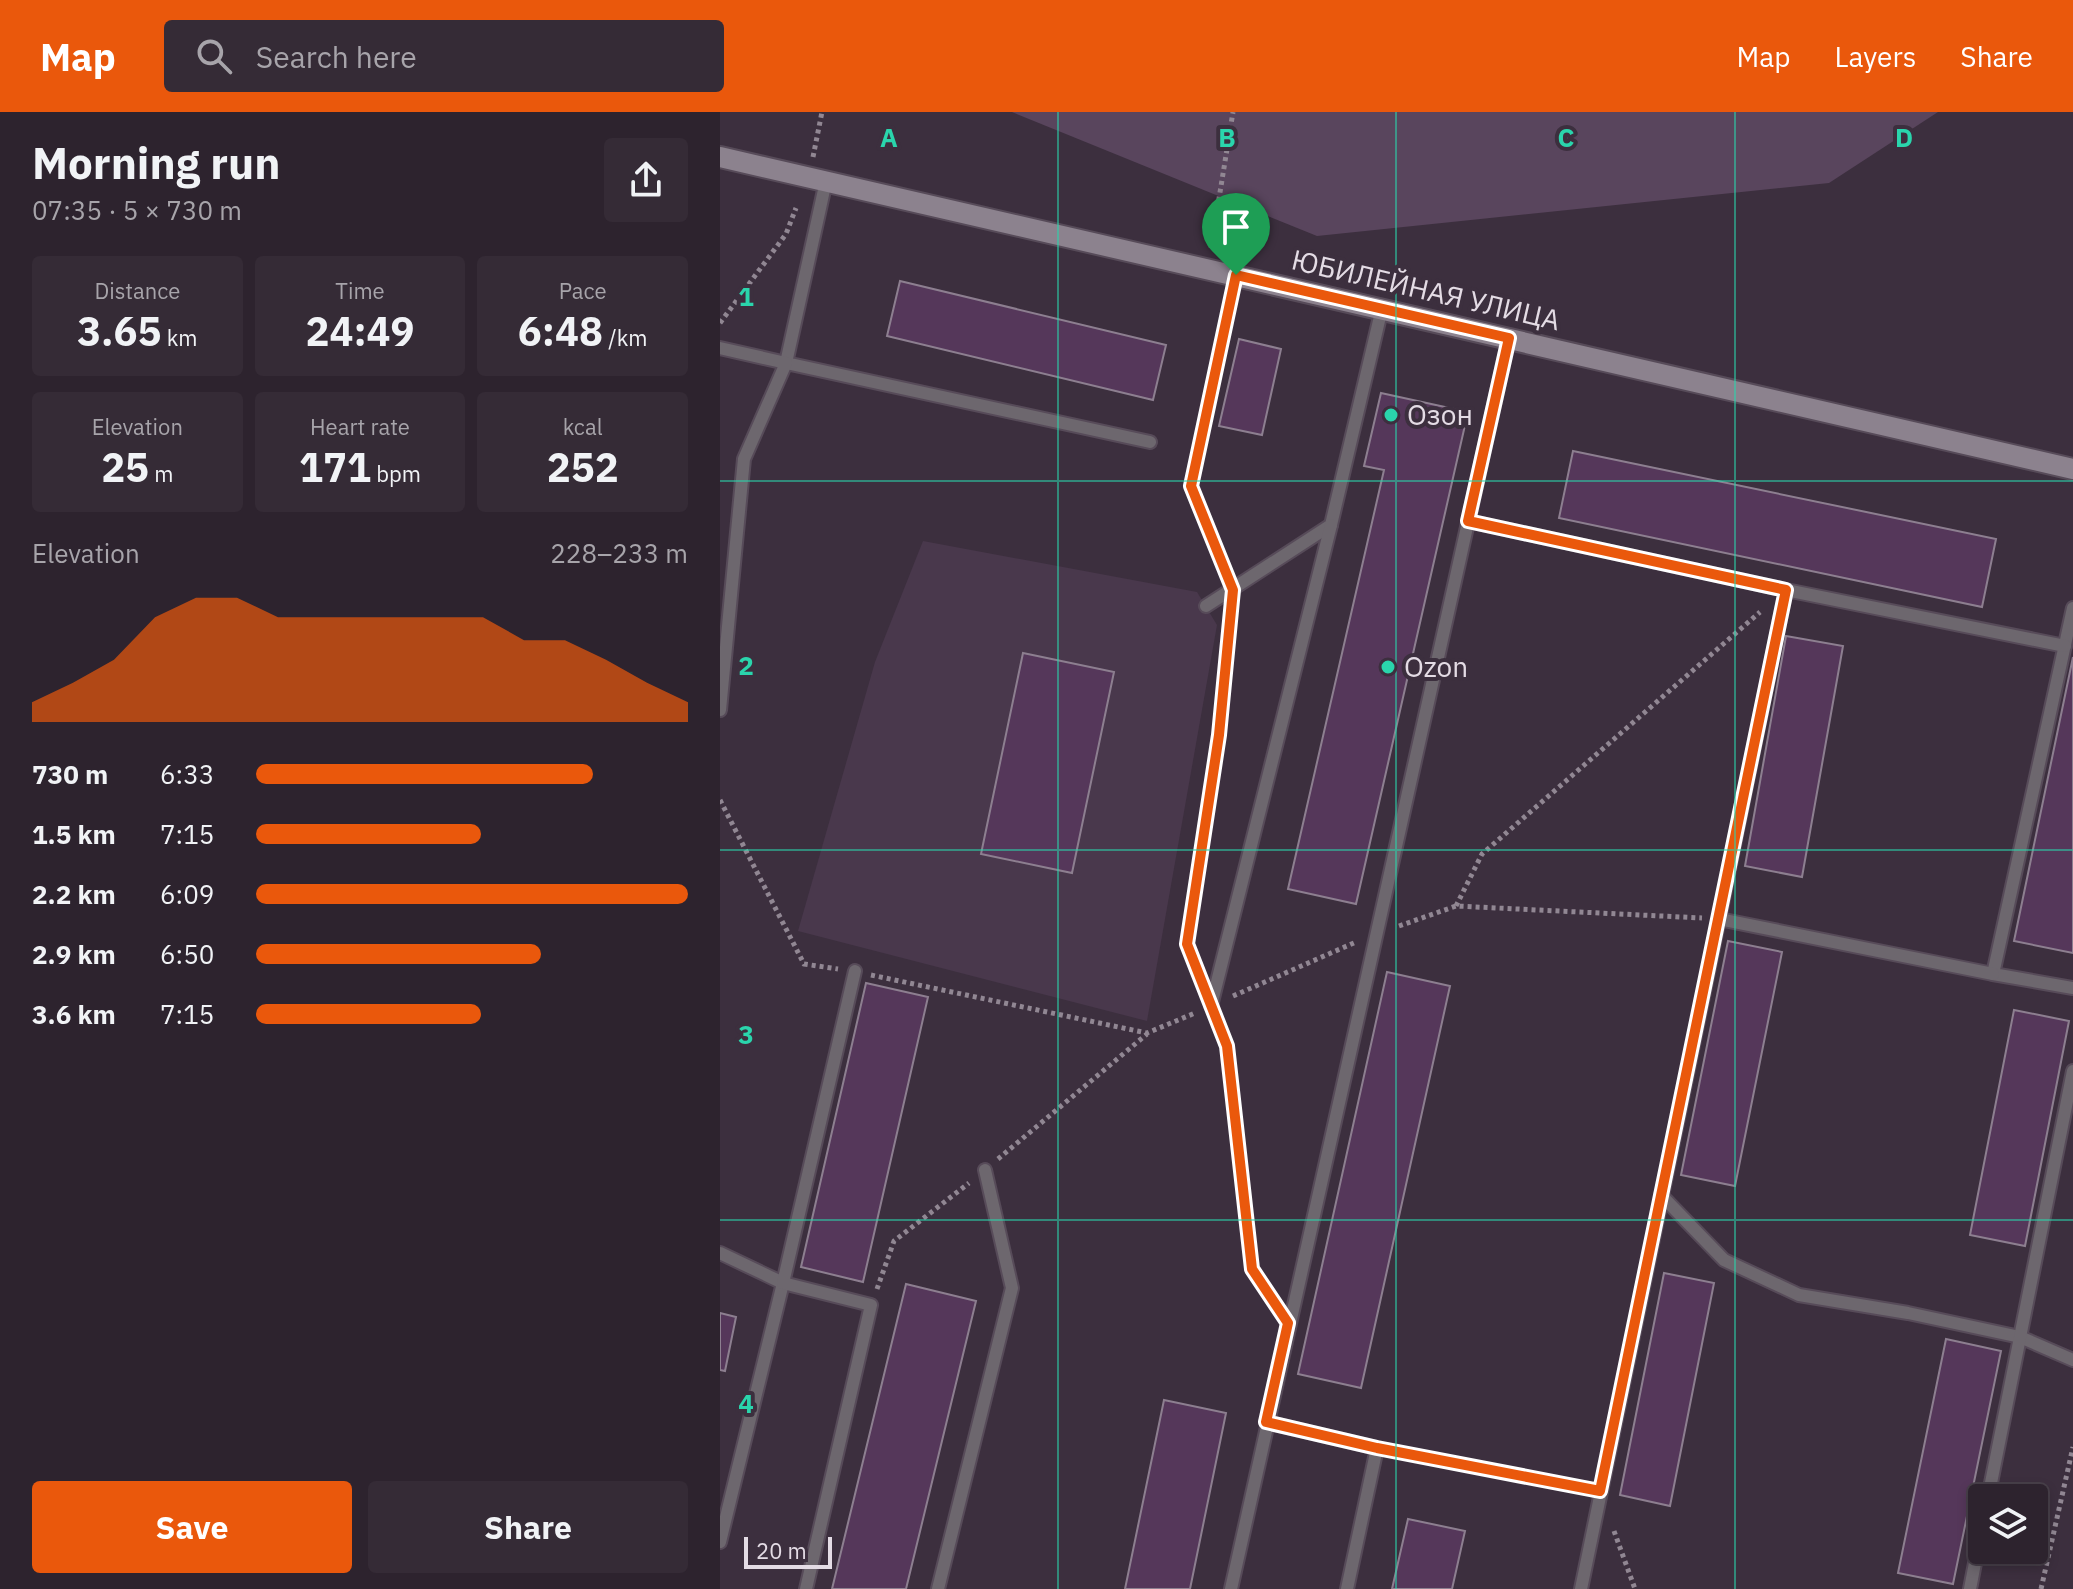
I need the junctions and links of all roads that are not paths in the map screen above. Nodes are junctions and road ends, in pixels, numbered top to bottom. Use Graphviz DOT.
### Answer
graph roads {
  1 [pos="720,157"];
  2 [pos="817,179"];
  3 [pos="1382,308"];
  4 [pos="1509,338"];
  5 [pos="720,348"];
  6 [pos="786,363"];
  7 [pos="1150,442"];
  8 [pos="2073,469"];
  9 [pos="1468,521"];
  10 [pos="1331,525"];
  11 [pos="1786,590"];
  12 [pos="1206,606"];
  13 [pos="2073,608"];
  14 [pos="2065,646"];
  15 [pos="720,710"];
  16 [pos="1719,919"];
  17 [pos="855,971"];
  18 [pos="1993,974"];
  19 [pos="2073,988"];
  20 [pos="1211,1006"];
  21 [pos="2073,1071"];
  22 [pos="985,1170"];
  23 [pos="1661,1195"];
  24 [pos="720,1253"];
  25 [pos="783,1283"];
  26 [pos="2020,1337"];
  27 [pos="2073,1360"];
  28 [pos="1266,1422"];
  29 [pos="1991,1484"];
  30 [pos="720,1542"];
  31 [pos="1975,1564"];
  32 [pos="806,1589"];
  33 [pos="938,1589"];
  34 [pos="1231,1589"];
  35 [pos="1347,1589"];
  36 [pos="1581,1589"];
  37 [pos="1970,1589"];
  1 -- 2 [label="street, ЮБИЛЕЙНАЯ УЛИЦА"];
  2 -- 3 [label="street, ЮБИЛЕЙНАЯ УЛИЦА"];
  2 -- 6 [label="lane"];
  3 -- 4 [label="street, ЮБИЛЕЙНАЯ УЛИЦА"];
  3 -- 10 [label="lane"];
  4 -- 8 [label="street, ЮБИЛЕЙНАЯ УЛИЦА"];
  4 -- 9 [label="lane"];
  5 -- 6 [label="lane"];
  6 -- 7 [label="lane"];
  6 -- 15 [label="lane"];
  9 -- 11 [label="lane"];
  9 -- 28 [label="lane"];
  10 -- 12 [label="lane"];
  10 -- 20 [label="lane"];
  11 -- 14 [label="lane"];
  11 -- 16 [label="lane"];
  13 -- 14 [label="lane"];
  14 -- 18 [label="lane"];
  16 -- 18 [label="lane"];
  16 -- 23 [label="lane"];
  17 -- 25 [label="lane"];
  18 -- 19 [label="lane"];
  21 -- 26 [label="lane"];
  22 -- 33 [label="lane"];
  23 -- 26 [label="lane"];
  23 -- 36 [label="lane"];
  24 -- 25 [label="lane"];
  25 -- 30 [label="lane"];
  25 -- 32 [label="lane"];
  26 -- 27 [label="lane"];
  26 -- 29 [label="lane"];
  28 -- 34 [label="lane"];
  28 -- 35 [label="lane"];
  31 -- 37 [label="lane"];
}
